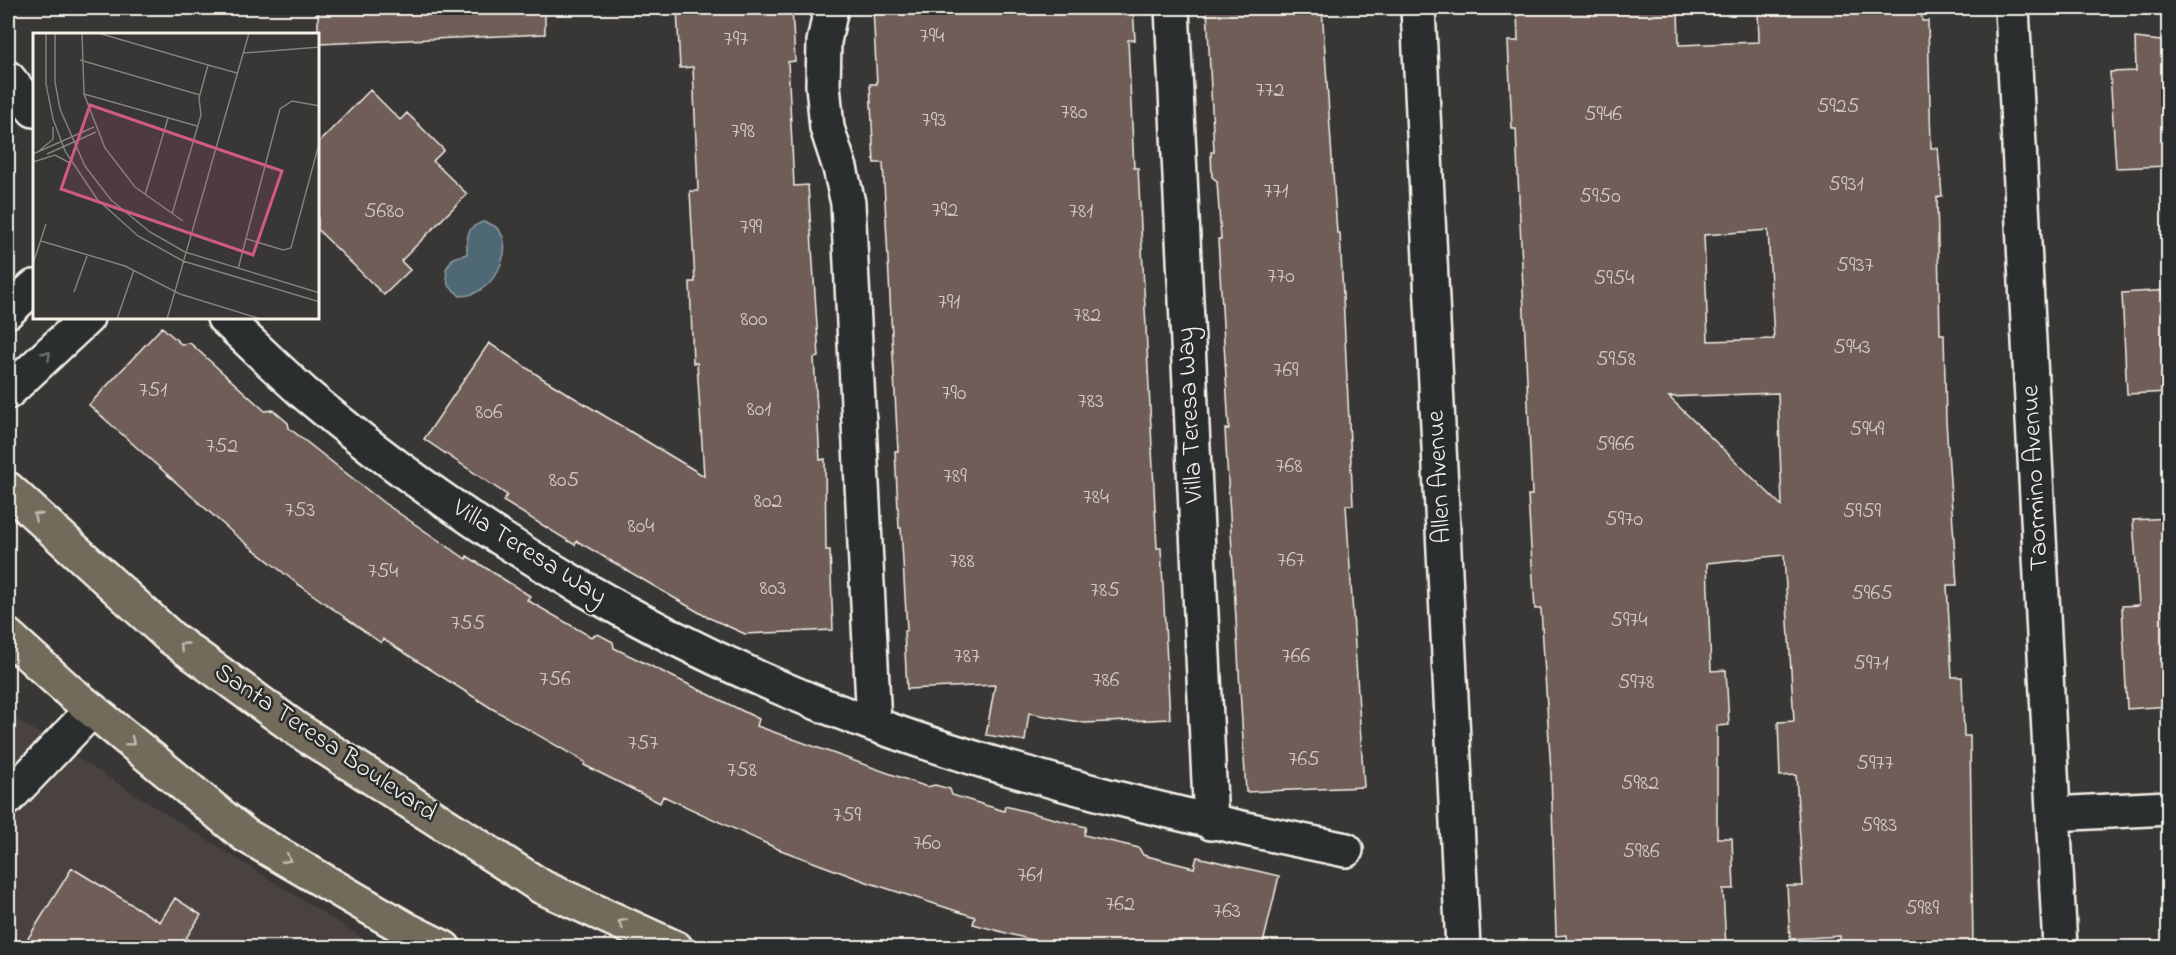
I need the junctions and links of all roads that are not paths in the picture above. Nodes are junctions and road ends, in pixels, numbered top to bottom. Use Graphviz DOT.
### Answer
graph roads {
  1 [pos="831,8"];
  2 [pos="1172,8"];
  3 [pos="1418,8"];
  4 [pos="2012,8"];
  5 [pos="8,78"];
  6 [pos="33,109"];
  7 [pos="33,288"];
  8 [pos="8,311"];
  9 [pos="85,320"];
  10 [pos="226,320"];
  11 [pos="8,392"];
  12 [pos="8,489"];
  13 [pos="8,636"];
  14 [pos="8,661"];
  15 [pos="80,700"];
  16 [pos="874,724"];
  17 [pos="8,798"];
  18 [pos="2169,808"];
  19 [pos="2053,814"];
  20 [pos="1211,823"];
  21 [pos="1346,850"];
  22 [pos="403,939"];
  23 [pos="444,948"];
  24 [pos="676,948"];
  25 [pos="1463,948"];
  26 [pos="2060,948"];
  1 -- 16 [label="street"];
  2 -- 20 [label="street, Villa Teresa Way"];
  3 -- 25 [label="street, Allen Avenue"];
  4 -- 19 [label="street, Taormino Avenue"];
  5 -- 6 [label="street"];
  7 -- 8 [label="street"];
  11 -- 9 [label="street, one-way"];
  10 -- 16 [label="street, Villa Teresa Way"];
  24 -- 12 [label="main road, Santa Teresa Boulevard, one-way"];
  13 -- 15 [label="main road"];
  14 -- 15 [label="main road"];
  15 -- 17 [label="street"];
  15 -- 22 [label="main road, one-way"];
  16 -- 20 [label="street, Villa Teresa Way"];
  18 -- 19 [label="street"];
  19 -- 26 [label="street, Taormino Avenue"];
  20 -- 21 [label="street, Villa Teresa Way"];
  22 -- 23 [label="main road"];
}
